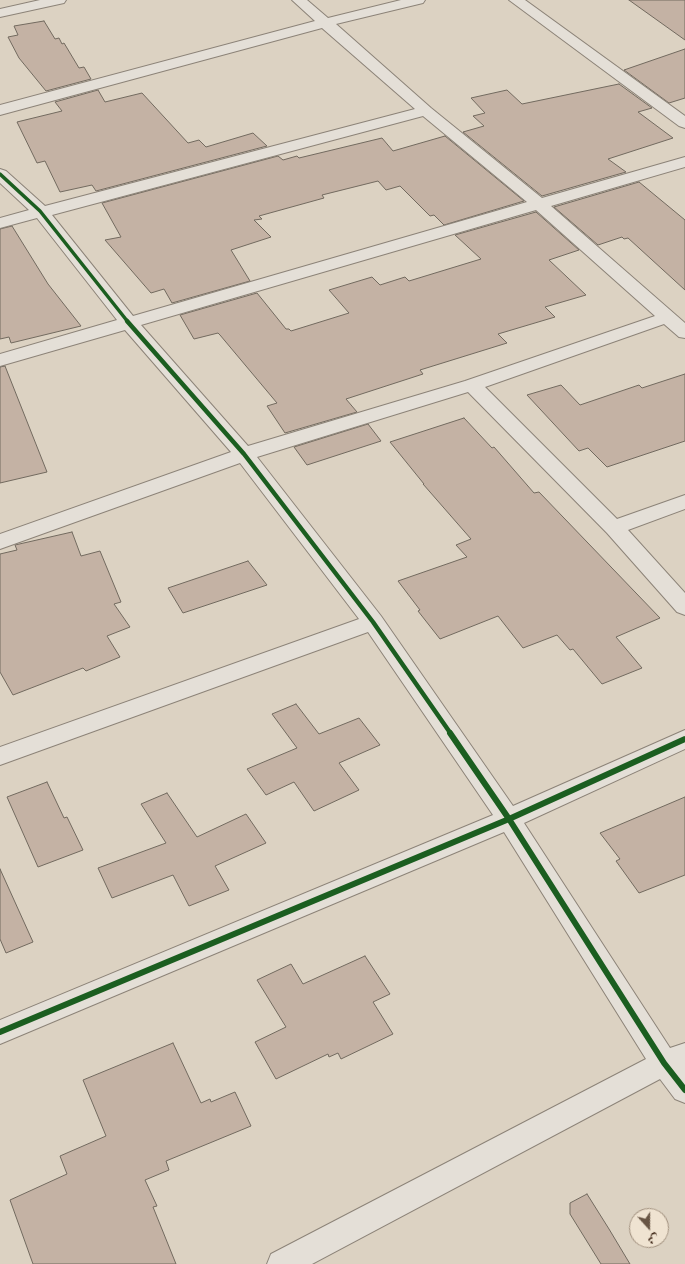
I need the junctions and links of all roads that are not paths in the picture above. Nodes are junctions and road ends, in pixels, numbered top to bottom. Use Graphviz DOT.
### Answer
graph roads {
  1 [pos="59,0"];
  2 [pos="299,0"];
  3 [pos="418,0"];
  4 [pos="516,0"];
  5 [pos="0,13"];
  6 [pos="324,23"];
  7 [pos="0,110"];
  8 [pos="426,111"];
  9 [pos="685,123"];
  10 [pos="685,162"];
  11 [pos="0,174"];
  12 [pos="539,204"];
  13 [pos="40,212"];
  14 [pos="0,222"];
  15 [pos="668,317"];
  16 [pos="129,323"];
  17 [pos="685,332"];
  18 [pos="0,360"];
  19 [pos="472,385"];
  20 [pos="244,454"];
  21 [pos="685,502"];
  22 [pos="614,528"];
  23 [pos="0,542"];
  24 [pos="685,607"];
  25 [pos="373,622"];
  26 [pos="685,739"];
  27 [pos="0,756"];
  28 [pos="509,819"];
  29 [pos="0,1032"];
  30 [pos="675,1059"];
  31 [pos="685,1090"];
  32 [pos="282,1264"];
  1 -- 5 [label="street"];
  2 -- 6 [label="street"];
  3 -- 6 [label="street"];
  4 -- 9 [label="street"];
  6 -- 7 [label="street"];
  6 -- 8 [label="street"];
  8 -- 12 [label="street"];
  8 -- 13 [label="street"];
  10 -- 12 [label="street"];
  11 -- 13 [label="street"];
  12 -- 15 [label="street"];
  12 -- 16 [label="street"];
  13 -- 14 [label="street"];
  13 -- 16 [label="street"];
  15 -- 17 [label="street"];
  15 -- 19 [label="street"];
  16 -- 18 [label="street"];
  16 -- 20 [label="street"];
  19 -- 20 [label="street"];
  19 -- 22 [label="street"];
  20 -- 23 [label="street"];
  20 -- 25 [label="street"];
  21 -- 22 [label="street"];
  22 -- 24 [label="street"];
  25 -- 27 [label="street"];
  25 -- 28 [label="street"];
  26 -- 28 [label="street"];
  28 -- 29 [label="street"];
  28 -- 30 [label="street"];
  30 -- 31 [label="street"];
  30 -- 32 [label="street"];
}
